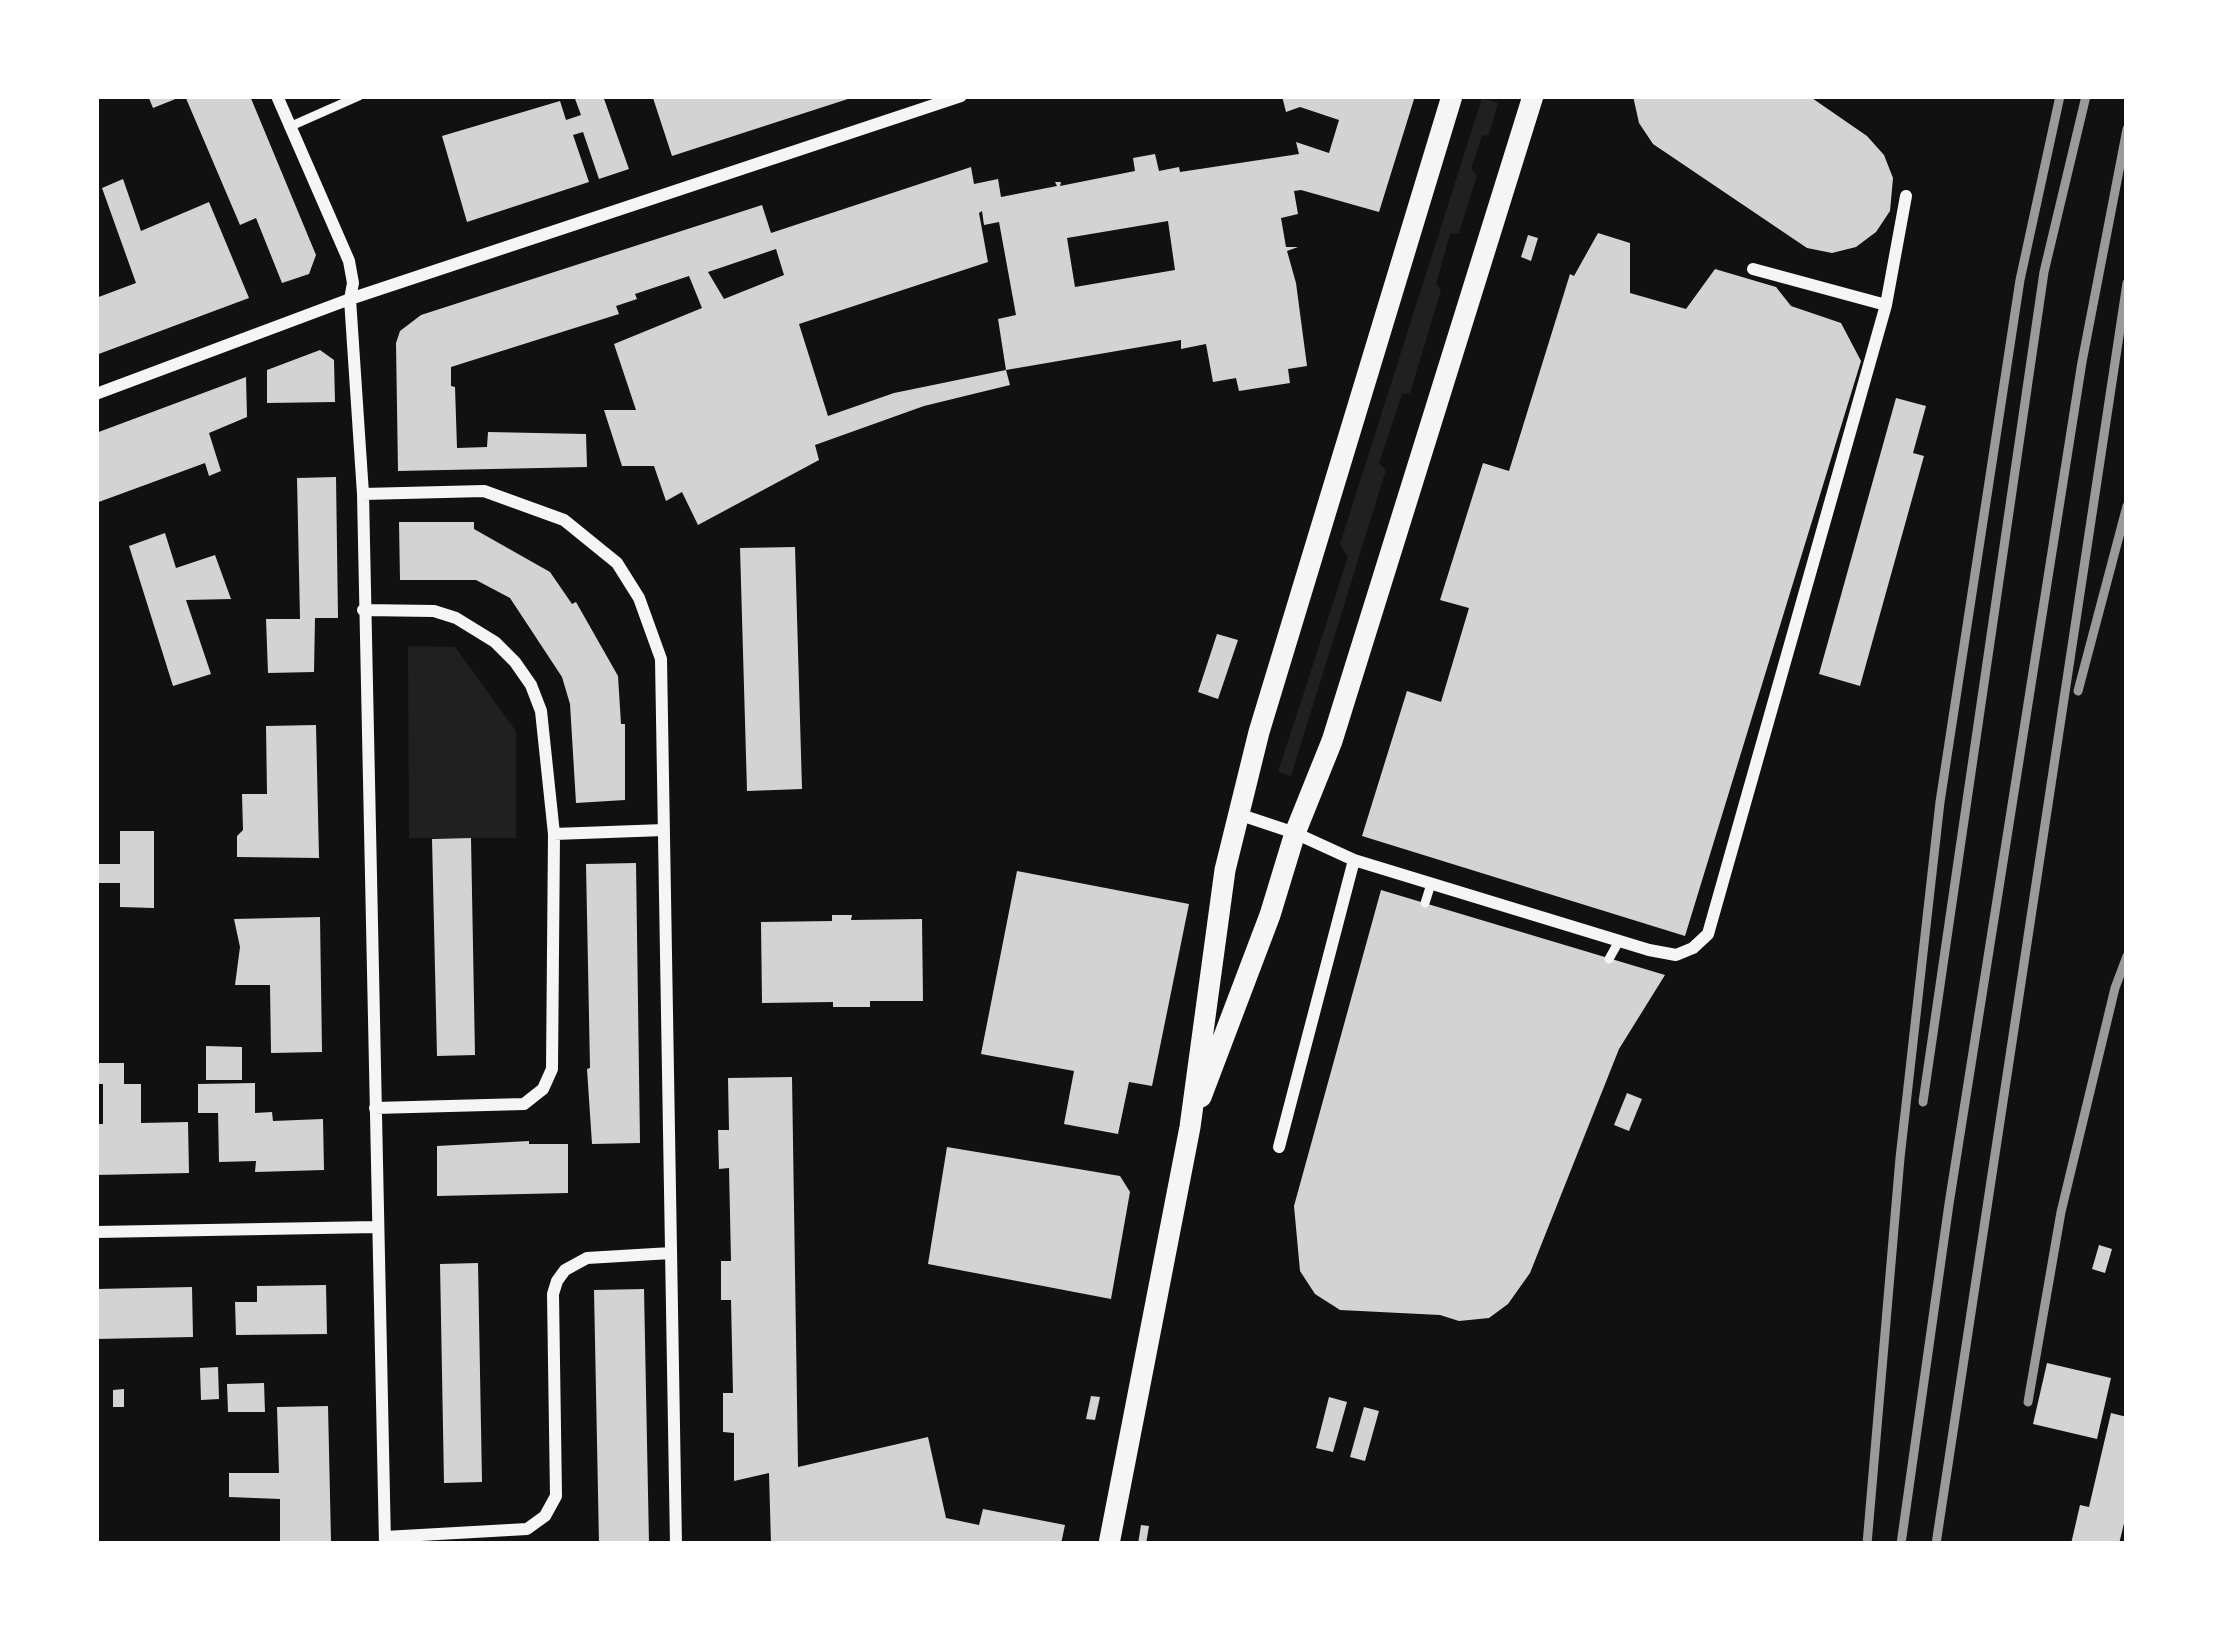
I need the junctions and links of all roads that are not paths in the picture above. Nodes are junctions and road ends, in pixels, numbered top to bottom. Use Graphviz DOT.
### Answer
graph roads {
  1 [pos="277,96"];
  2 [pos="358,96"];
  3 [pos="961,96"];
  4 [pos="1452,96"];
  5 [pos="1532,96"];
  6 [pos="290,127"];
  7 [pos="1906,196"];
  8 [pos="1753,269"];
  9 [pos="350,299"];
  10 [pos="1886,305"];
  11 [pos="96,394"];
  12 [pos="363,494"];
  13 [pos="363,610"];
  14 [pos="1238,814"];
  15 [pos="664,830"];
  16 [pos="1295,833"];
  17 [pos="554,834"];
  18 [pos="1354,860"];
  19 [pos="1431,884"];
  20 [pos="1425,903"];
  21 [pos="1619,941"];
  22 [pos="1609,959"];
  23 [pos="376,1108"];
  24 [pos="1190,1127"];
  25 [pos="1279,1148"];
  26 [pos="376,1227"];
  27 [pos="96,1232"];
  28 [pos="670,1253"];
  29 [pos="385,1540"];
  30 [pos="676,1544"];
  31 [pos="1109,1544"];
  1 -- 6 [label="street"];
  2 -- 6 [label="lane"];
  3 -- 9 [label="street"];
  4 -- 14 [label="street"];
  5 -- 16 [label="street"];
  6 -- 9 [label="street"];
  7 -- 10 [label="street"];
  8 -- 10 [label="street"];
  9 -- 11 [label="street"];
  9 -- 12 [label="street"];
  10 -- 21 [label="street"];
  12 -- 13 [label="street"];
  12 -- 15 [label="street"];
  13 -- 17 [label="street"];
  13 -- 23 [label="street"];
  14 -- 16 [label="street"];
  14 -- 24 [label="street"];
  15 -- 17 [label="street"];
  15 -- 28 [label="street"];
  16 -- 18 [label="street"];
  16 -- 24 [label="street"];
  17 -- 23 [label="street"];
  18 -- 19 [label="street"];
  18 -- 25 [label="street"];
  19 -- 20 [label="lane"];
  19 -- 21 [label="street"];
  21 -- 22 [label="lane"];
  23 -- 26 [label="street"];
  24 -- 31 [label="street"];
  26 -- 27 [label="street"];
  26 -- 29 [label="street"];
  28 -- 29 [label="street"];
  28 -- 30 [label="street"];
}
